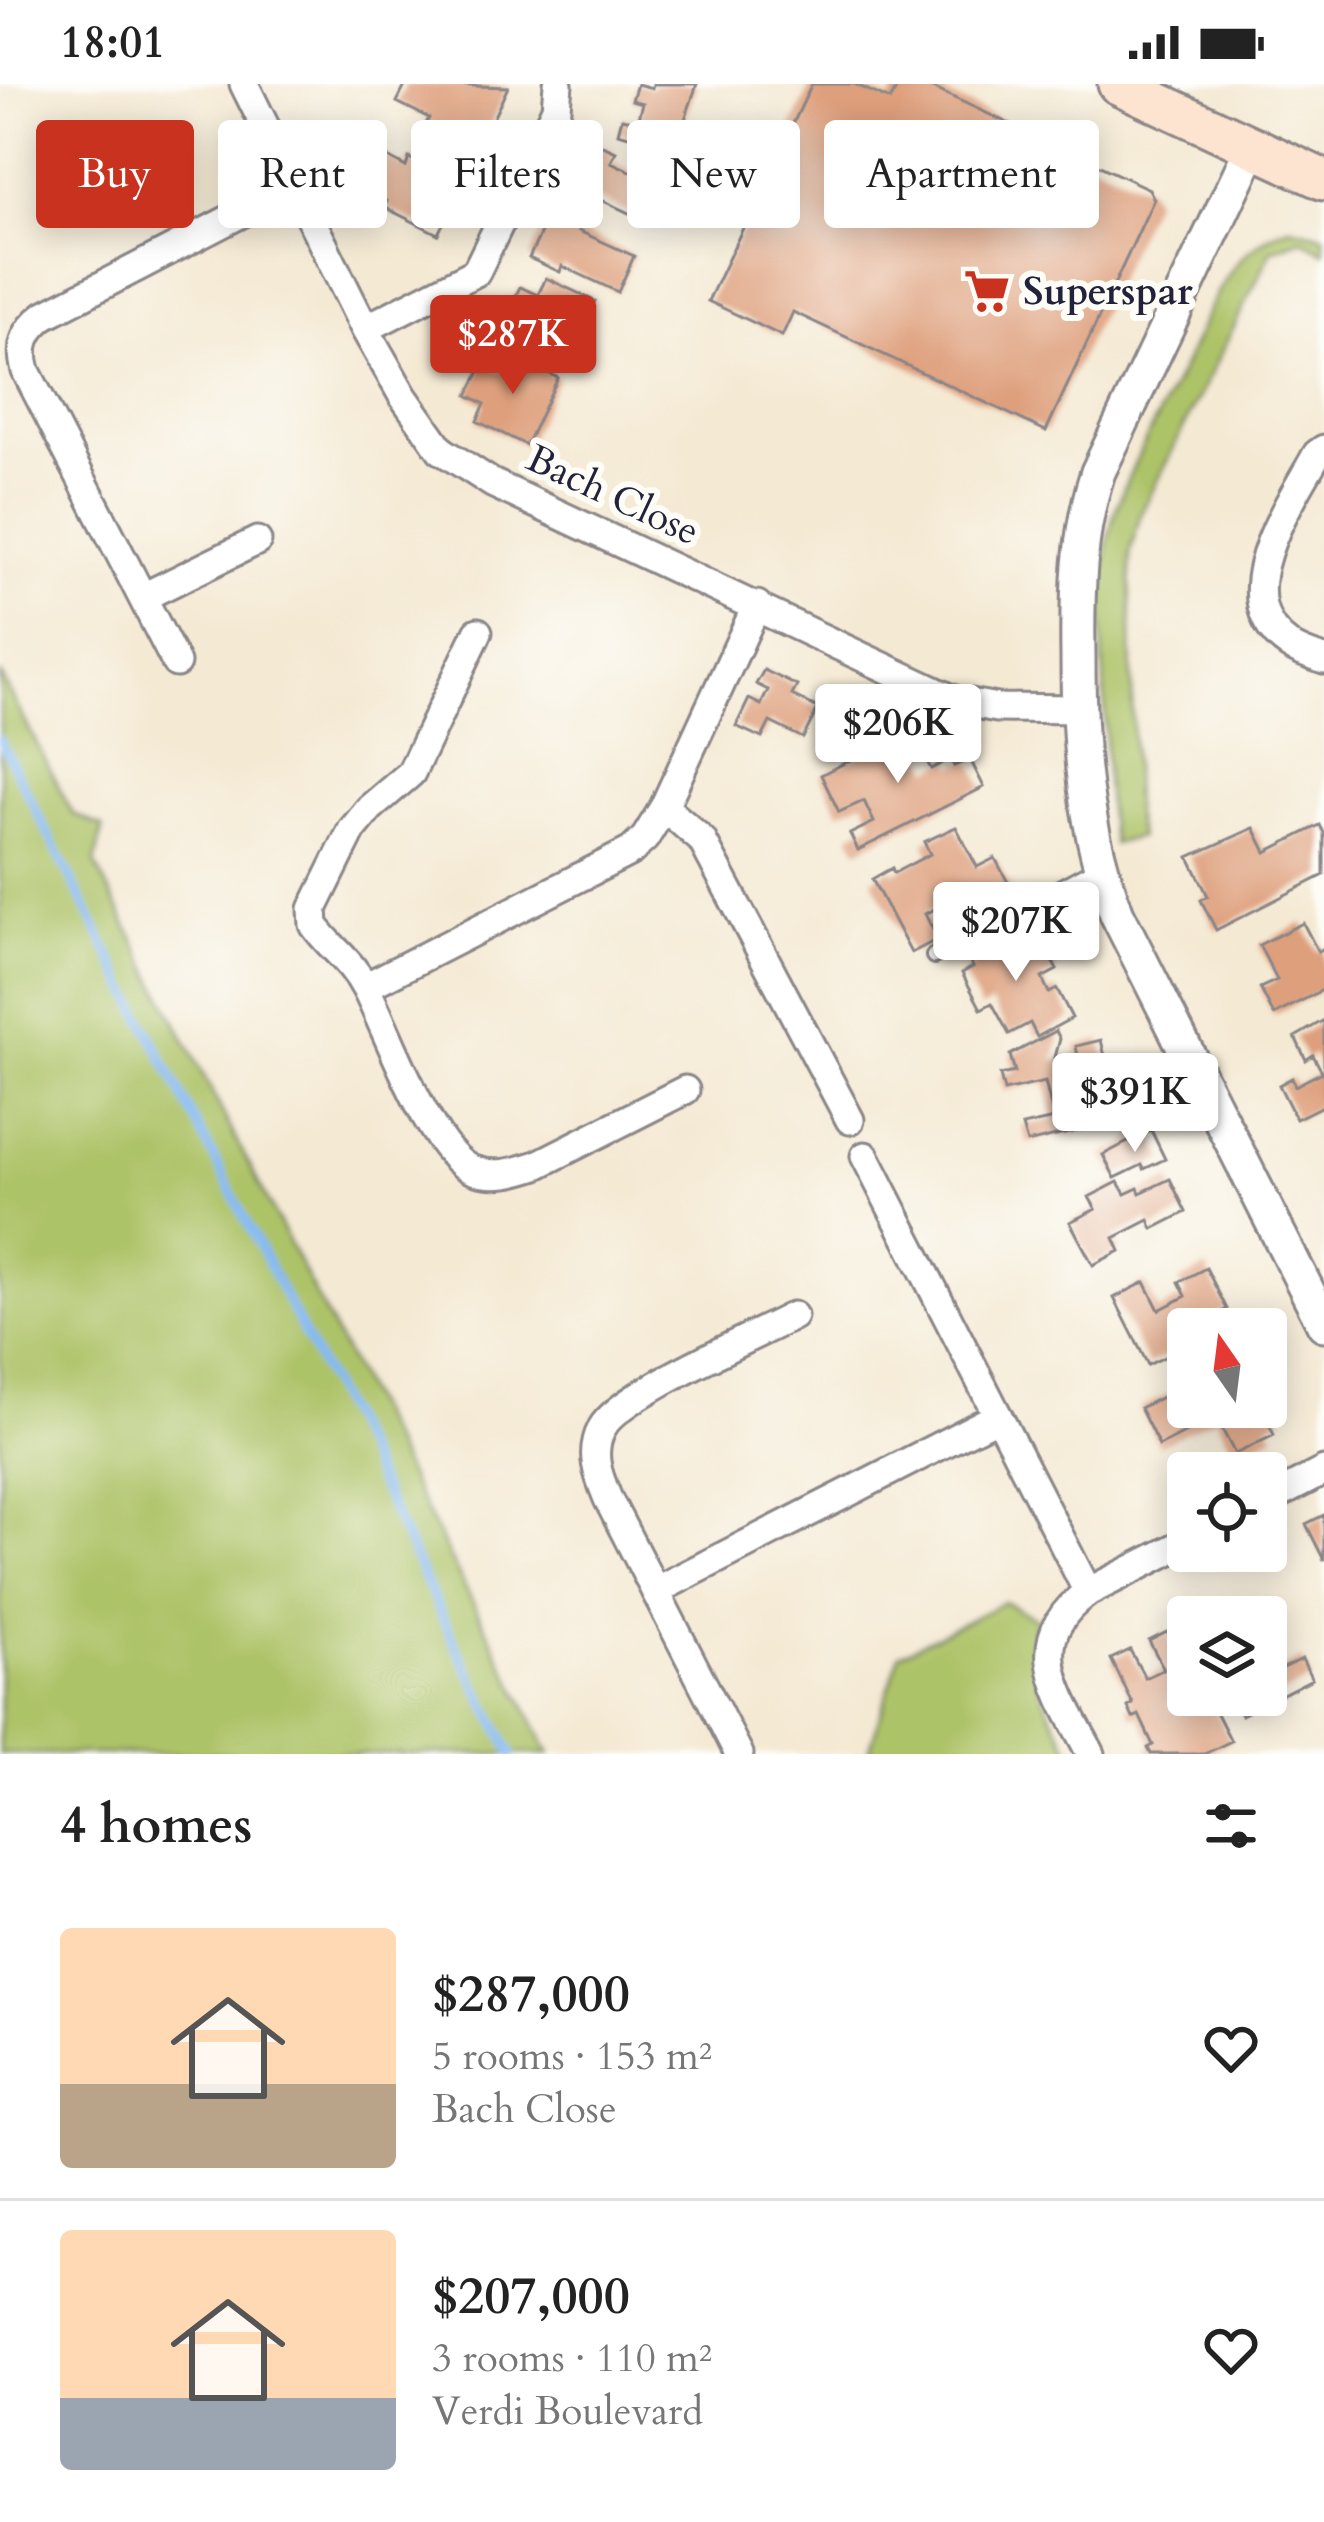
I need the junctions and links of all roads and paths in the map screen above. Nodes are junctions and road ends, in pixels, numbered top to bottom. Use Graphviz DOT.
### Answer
graph roads {
  1 [pos="244,84"];
  2 [pos="558,84"];
  3 [pos="1118,84"];
  4 [pos="262,120"];
  5 [pos="1252,146"];
  6 [pos="1324,180"];
  7 [pos="218,225"];
  8 [pos="315,228"];
  9 [pos="365,329"];
  10 [pos="1324,448"];
  11 [pos="257,541"];
  12 [pos="143,597"];
  13 [pos="757,605"];
  14 [pos="478,632"];
  15 [pos="1324,660"];
  16 [pos="176,663"];
  17 [pos="1078,709"];
  18 [pos="664,806"];
  19 [pos="1099,867"];
  20 [pos="934,956"];
  21 [pos="365,987"];
  22 [pos="685,1090"];
  23 [pos="850,1120"];
  24 [pos="865,1156"];
  25 [pos="793,1316"];
  26 [pos="1324,1324"];
  27 [pos="998,1416"];
  28 [pos="1324,1472"];
  29 [pos="1287,1490"];
  30 [pos="1167,1552"];
  31 [pos="655,1591"];
  32 [pos="1088,1592"];
  33 [pos="739,1754"];
  34 [pos="1091,1754"];
  1 -- 4 [label="street, Bach Close"];
  2 -- 9 [label="street"];
  3 -- 5 [label="main road"];
  5 -- 6 [label="main road"];
  5 -- 17 [label="street"];
  7 -- 12 [label="street"];
  8 -- 9 [label="street, Bach Close"];
  9 -- 13 [label="street, Bach Close"];
  10 -- 15 [label="street"];
  11 -- 12 [label="street"];
  12 -- 16 [label="street"];
  13 -- 17 [label="street, Bach Close"];
  13 -- 18 [label="street"];
  14 -- 21 [label="street"];
  17 -- 19 [label="street"];
  18 -- 21 [label="street"];
  18 -- 23 [label="street"];
  19 -- 20 [label="lane"];
  19 -- 26 [label="street"];
  21 -- 22 [label="street"];
  24 -- 27 [label="street"];
  25 -- 31 [label="street"];
  27 -- 31 [label="street"];
  27 -- 32 [label="street"];
  28 -- 29 [label="street"];
  30 -- 32 [label="street"];
  31 -- 33 [label="street"];
  32 -- 34 [label="street"];
}
